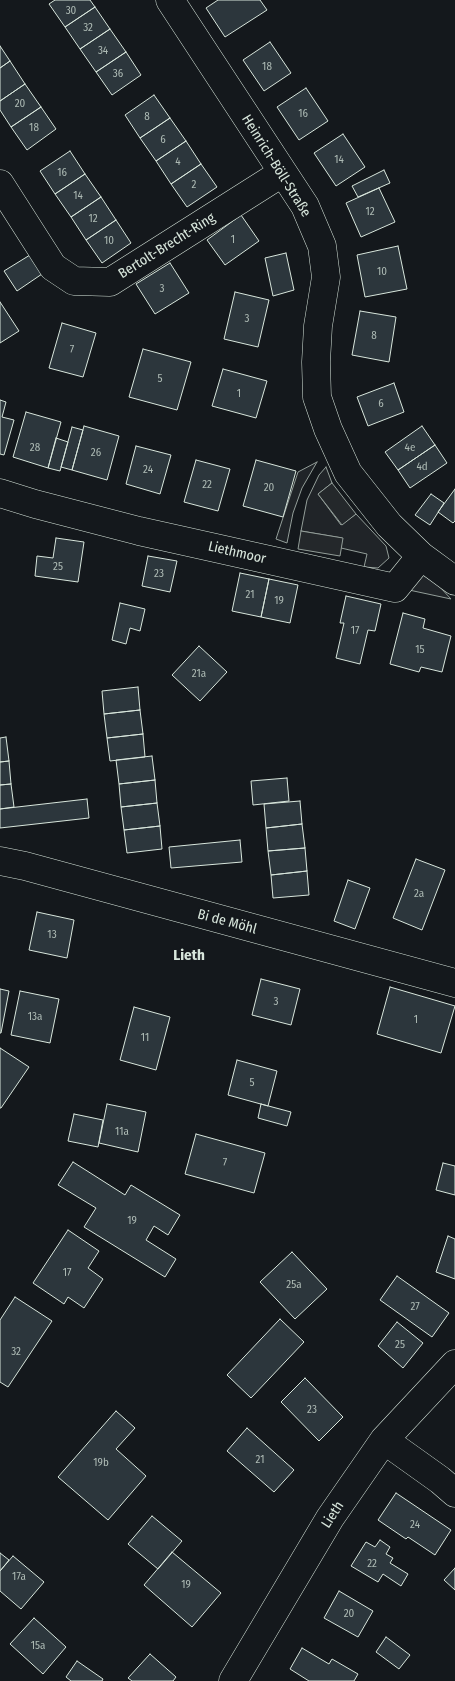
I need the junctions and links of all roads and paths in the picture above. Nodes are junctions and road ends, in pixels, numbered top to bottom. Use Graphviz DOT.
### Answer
graph roads {
  1 [pos="170,0"];
  2 [pos="282,173"];
  3 [pos="0,184"];
  4 [pos="0,493"];
  5 [pos="421,556"];
  6 [pos="455,581"];
  7 [pos="0,860"];
  8 [pos="455,982"];
  9 [pos="455,1364"];
  10 [pos="384,1440"];
  11 [pos="455,1493"];
  12 [pos="232,1681"];
  1 -- 2 [label="street, Heinrich-Böll-Straße"];
  2 -- 3 [label="street, Bertolt-Brecht-Ring"];
  2 -- 5 [label="street, Heinrich-Böll-Straße"];
  4 -- 5 [label="street, Liethmoor"];
  5 -- 6 [label="street"];
  7 -- 8 [label="street, Bi de Möhl"];
  9 -- 10 [label="street, Lieth"];
  10 -- 11 [label="street"];
  10 -- 12 [label="street, Lieth"];
}
